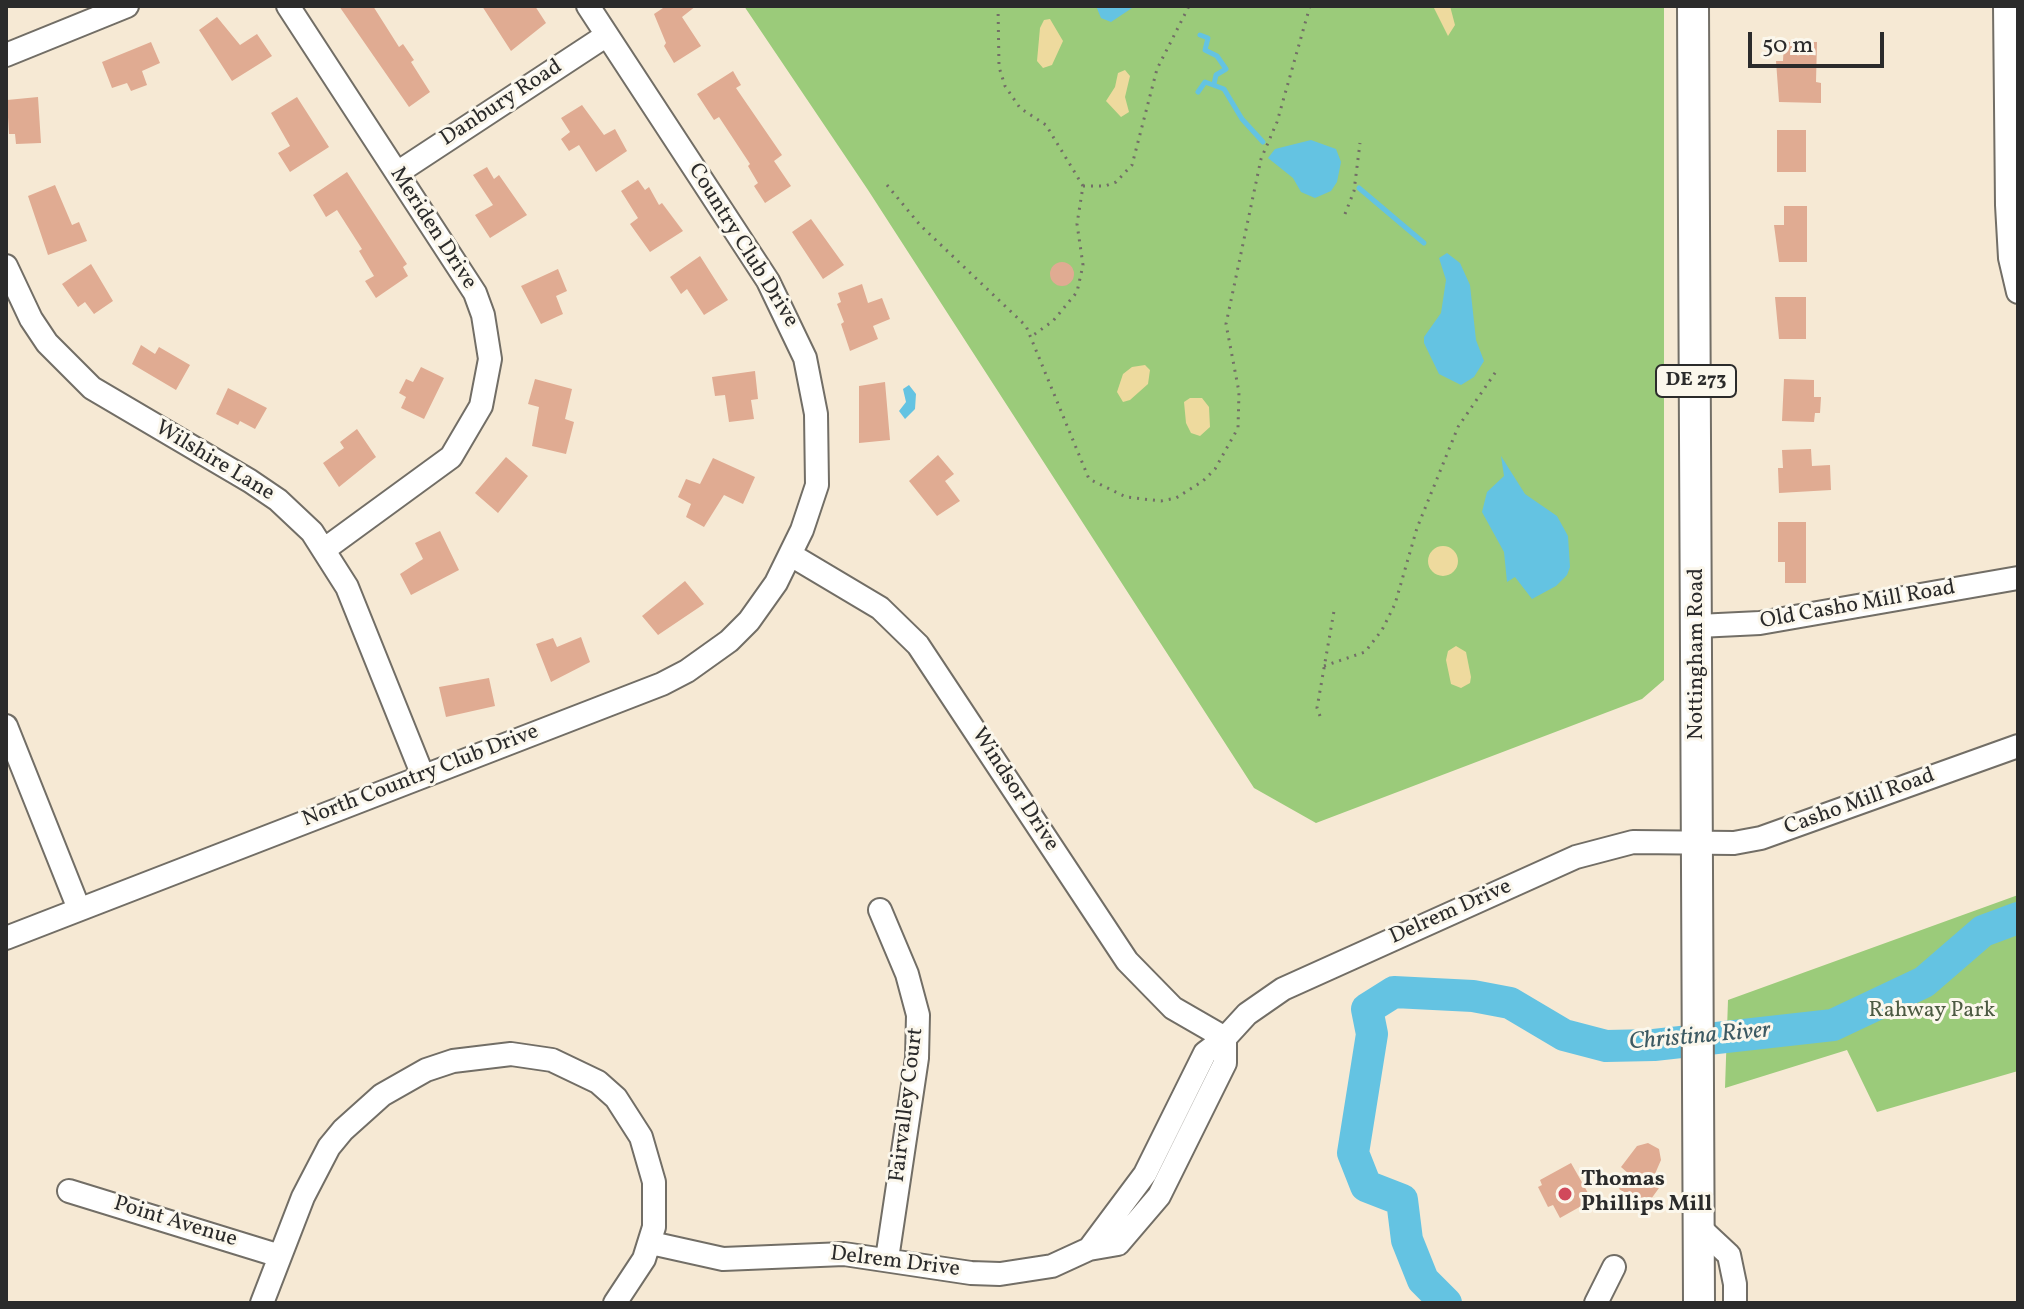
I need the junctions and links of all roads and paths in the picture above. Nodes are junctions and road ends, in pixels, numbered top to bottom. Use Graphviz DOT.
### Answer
graph roads {
  1 [pos="127,6"];
  2 [pos="288,6"];
  3 [pos="588,6"];
  4 [pos="998,6"];
  5 [pos="1189,6"];
  6 [pos="1310,6"];
  7 [pos="1693,6"];
  8 [pos="2005,6"];
  9 [pos="607,35"];
  10 [pos="6,55"];
  11 [pos="1360,143"];
  12 [pos="397,173"];
  13 [pos="887,185"];
  14 [pos="1083,186"];
  15 [pos="1345,214"];
  16 [pos="6,266"];
  17 [pos="2018,292"];
  18 [pos="1032,336"];
  19 [pos="1497,370"];
  20 [pos="325,549"];
  21 [pos="791,555"];
  22 [pos="2018,578"];
  23 [pos="1334,611"];
  24 [pos="1698,626"];
  25 [pos="1324,666"];
  26 [pos="1320,716"];
  27 [pos="6,726"];
  28 [pos="2018,746"];
  29 [pos="423,776"];
  30 [pos="1699,841"];
  31 [pos="79,909"];
  32 [pos="880,910"];
  33 [pos="6,938"];
  34 [pos="1225,1038"];
  35 [pos="69,1191"];
  36 [pos="1699,1227"];
  37 [pos="651,1243"];
  38 [pos="280,1256"];
  39 [pos="887,1259"];
  40 [pos="1614,1267"];
  41 [pos="262,1303"];
  42 [pos="615,1303"];
  43 [pos="1596,1303"];
  44 [pos="1699,1303"];
  45 [pos="1735,1303"];
  1 -- 10 [label="street"];
  2 -- 12 [label="street, Meriden Drive"];
  3 -- 9 [label="street, Country Club Drive"];
  4 -- 14 [label="path"];
  5 -- 14 [label="path"];
  6 -- 18 [label="path"];
  7 -- 24 [label="main road, Nottingham Road / DE 273"];
  8 -- 17 [label="street"];
  9 -- 12 [label="street, Danbury Road"];
  9 -- 21 [label="street, Country Club Drive"];
  11 -- 15 [label="path"];
  12 -- 20 [label="street, Meriden Drive"];
  13 -- 18 [label="path"];
  14 -- 18 [label="path"];
  16 -- 20 [label="street, Wilshire Lane"];
  19 -- 25 [label="path"];
  20 -- 29 [label="street, Wilshire Lane"];
  21 -- 29 [label="street, North Country Club Drive"];
  21 -- 34 [label="street, Windsor Drive"];
  22 -- 24 [label="street, Old Casho Mill Road"];
  23 -- 25 [label="path"];
  24 -- 30 [label="main road, Nottingham Road / DE 273"];
  25 -- 26 [label="path"];
  27 -- 31 [label="street"];
  28 -- 30 [label="street, Casho Mill Road"];
  29 -- 31 [label="street, North Country Club Drive"];
  30 -- 34 [label="street, Delrem Drive"];
  30 -- 36 [label="main road, Nottingham Road / DE 273"];
  31 -- 33 [label="street, North Country Club Drive"];
  32 -- 39 [label="street, Fairvalley Court"];
  34 -- 39 [label="street, Delrem Drive"];
  35 -- 38 [label="street, Point Avenue"];
  36 -- 44 [label="main road, Nottingham Road / DE 273"];
  36 -- 45 [label="street"];
  37 -- 38 [label="street"];
  37 -- 39 [label="street, Delrem Drive"];
  37 -- 42 [label="street"];
  38 -- 41 [label="street"];
  40 -- 43 [label="street"];
}
